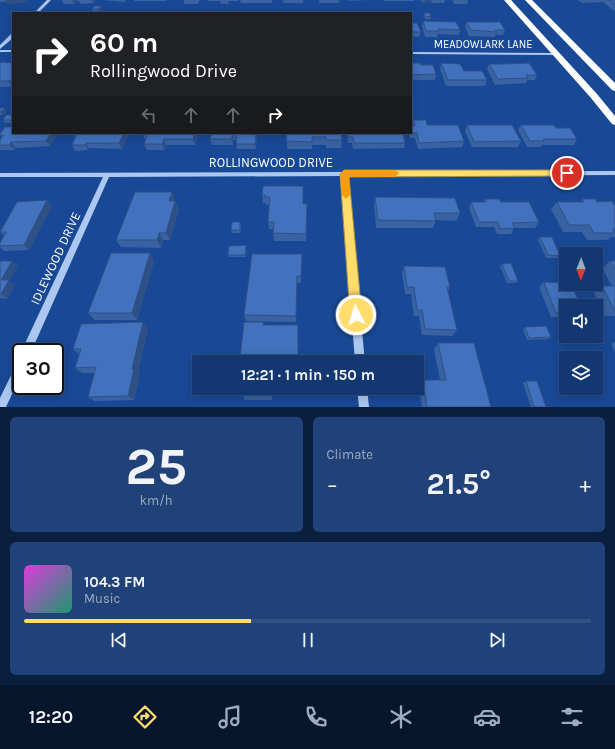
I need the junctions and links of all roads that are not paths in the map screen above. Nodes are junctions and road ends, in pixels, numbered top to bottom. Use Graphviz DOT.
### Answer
graph roads {
  1 [pos="49,0"];
  2 [pos="506,0"];
  3 [pos="528,0"];
  4 [pos="37,12"];
  5 [pos="12,36"];
  6 [pos="0,48"];
  7 [pos="0,51"];
  8 [pos="12,51"];
  9 [pos="412,53"];
  10 [pos="555,54"];
  11 [pos="615,88"];
  12 [pos="615,122"];
  13 [pos="615,173"];
  14 [pos="107,174"];
  15 [pos="344,174"];
  16 [pos="0,175"];
  17 [pos="30,343"];
  18 [pos="359,355"];
  19 [pos="12,383"];
  20 [pos="363,395"];
  21 [pos="1,407"];
  22 [pos="364,407"];
  1 -- 4 [label="street"];
  2 -- 10 [label="highway"];
  3 -- 11 [label="highway"];
  5 -- 6 [label="street"];
  7 -- 8 [label="street"];
  9 -- 10 [label="street, MEADOWLARK LANE"];
  10 -- 12 [label="highway"];
  13 -- 15 [label="street, ROLLINGWOOD DRIVE"];
  14 -- 15 [label="street, ROLLINGWOOD DRIVE"];
  14 -- 16 [label="street, ROLLINGWOOD DRIVE"];
  14 -- 17 [label="street, IDLEWOOD DRIVE"];
  15 -- 18 [label="street"];
  19 -- 21 [label="street"];
  20 -- 22 [label="street"];
}
